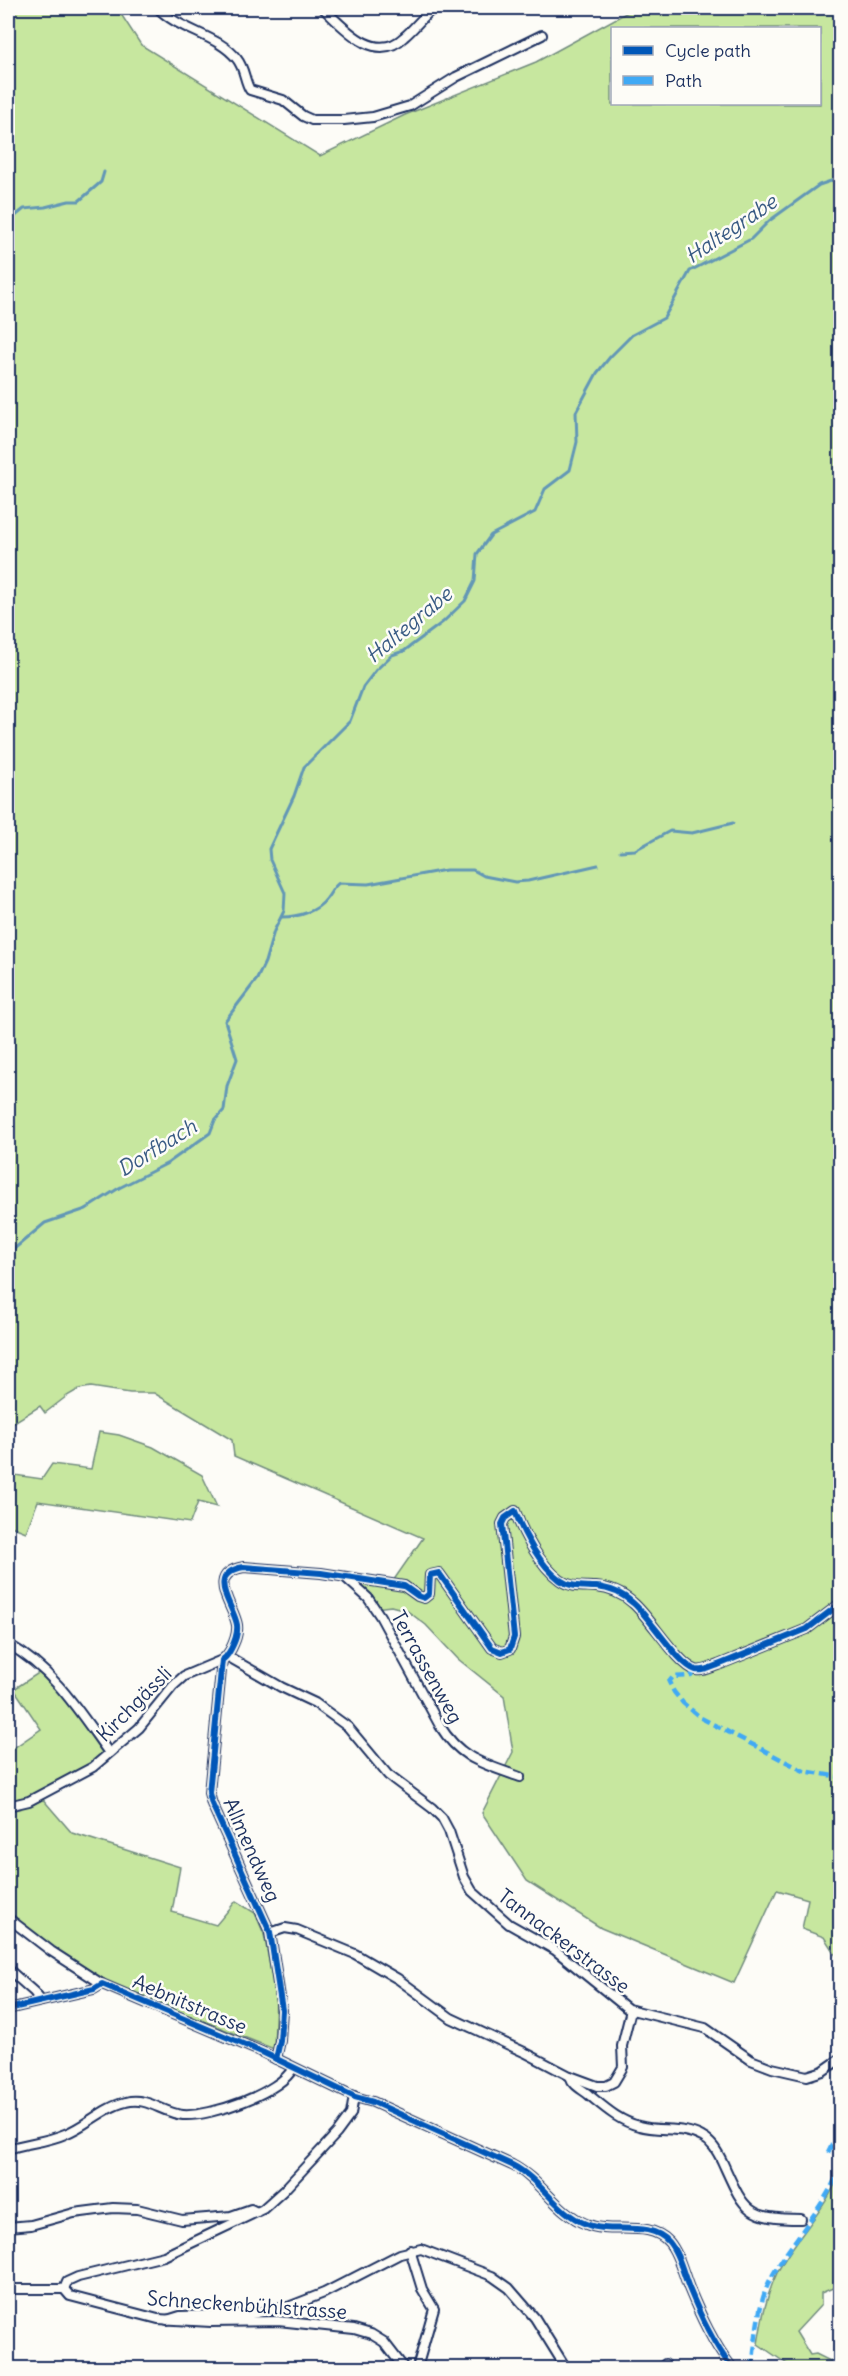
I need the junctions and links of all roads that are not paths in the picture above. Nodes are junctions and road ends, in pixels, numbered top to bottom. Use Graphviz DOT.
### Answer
graph roads {
  1 [pos="158,8"];
  2 [pos="322,8"];
  3 [pos="434,8"];
  4 [pos="542,35"];
  5 [pos="346,1577"];
  6 [pos="840,1604"];
  7 [pos="8,1644"];
  8 [pos="225,1658"];
  9 [pos="109,1753"];
  10 [pos="520,1776"];
  11 [pos="8,1806"];
  12 [pos="8,1918"];
  13 [pos="270,1933"];
  14 [pos="8,1969"];
  15 [pos="102,1984"];
  16 [pos="41,2001"];
  17 [pos="8,2009"];
  18 [pos="631,2010"];
  19 [pos="276,2059"];
  20 [pos="837,2062"];
  21 [pos="293,2068"];
  22 [pos="570,2076"];
  23 [pos="354,2096"];
  24 [pos="8,2149"];
  25 [pos="257,2212"];
  26 [pos="801,2219"];
  27 [pos="8,2228"];
  28 [pos="410,2250"];
  29 [pos="8,2289"];
  30 [pos="64,2289"];
  31 [pos="167,2320"];
  32 [pos="404,2368"];
  33 [pos="417,2368"];
  34 [pos="566,2368"];
  35 [pos="732,2368"];
  1 -- 4 [label="street"];
  2 -- 3 [label="street"];
  5 -- 6 [label="street"];
  5 -- 8 [label="street, Allmendweg"];
  5 -- 10 [label="street, Terrassenweg"];
  7 -- 9 [label="street"];
  8 -- 9 [label="street, Kirchgässli"];
  8 -- 13 [label="street, Allmendweg"];
  8 -- 18 [label="street, Tannackerstrasse"];
  9 -- 11 [label="street, Kirchgässli"];
  12 -- 15 [label="street, Aebnitstrasse"];
  13 -- 19 [label="street, Allmendweg"];
  13 -- 22 [label="street"];
  14 -- 16 [label="street"];
  15 -- 16 [label="street, Aebnitstrasse"];
  15 -- 19 [label="street, Aebnitstrasse"];
  16 -- 17 [label="street, Aebnitstrasse"];
  18 -- 20 [label="street"];
  18 -- 22 [label="street"];
  19 -- 21 [label="street, Aebnitstrasse"];
  21 -- 23 [label="street, Aebnitstrasse"];
  21 -- 24 [label="street"];
  22 -- 26 [label="street"];
  23 -- 25 [label="street"];
  23 -- 35 [label="street, Aebnitstrasse"];
  25 -- 27 [label="street"];
  25 -- 30 [label="street"];
  28 -- 31 [label="street"];
  28 -- 33 [label="street"];
  28 -- 34 [label="street"];
  29 -- 30 [label="street, Schneckenbühlstrasse"];
  30 -- 31 [label="street, Schneckenbühlstrasse"];
  31 -- 32 [label="street, Schneckenbühlstrasse"];
}
